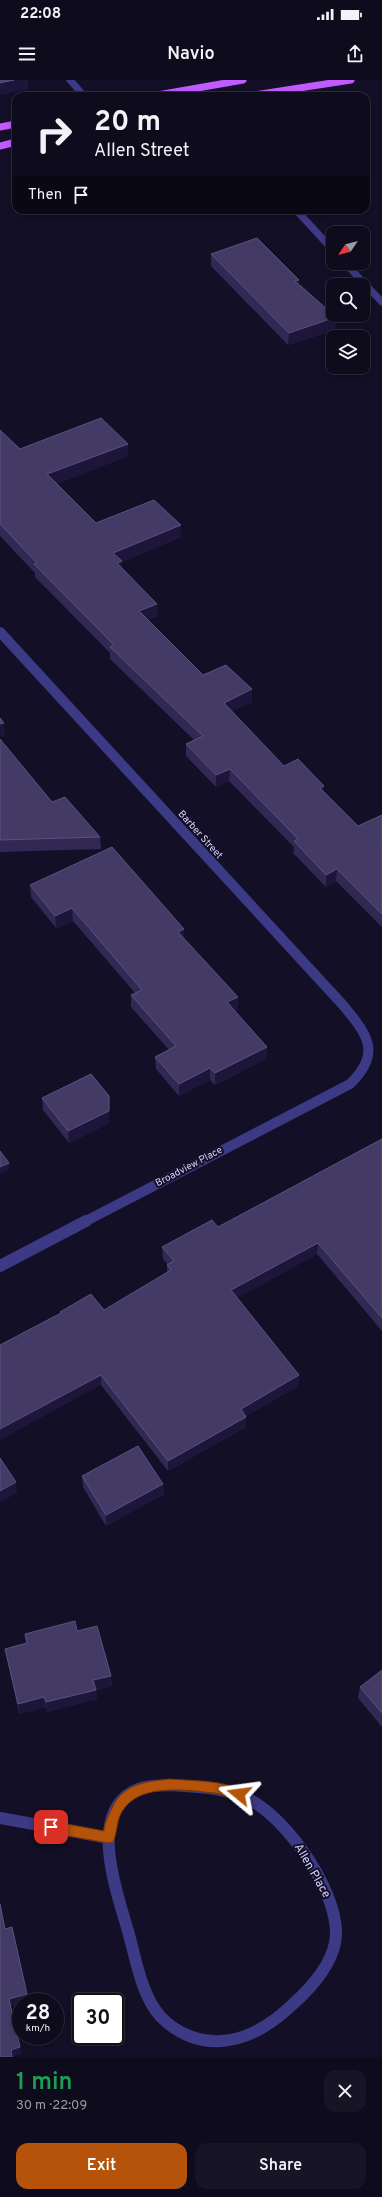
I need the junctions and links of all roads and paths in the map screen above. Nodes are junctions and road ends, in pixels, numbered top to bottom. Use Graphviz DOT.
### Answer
graph roads {
  1 [pos="70,80"];
  2 [pos="243,80"];
  3 [pos="351,80"];
  4 [pos="185,90"];
  5 [pos="80,92"];
  6 [pos="174,92"];
  7 [pos="274,92"];
  8 [pos="12,125"];
  9 [pos="0,127"];
  10 [pos="12,143"];
  11 [pos="0,146"];
  12 [pos="300,214"];
  13 [pos="326,242"];
  14 [pos="352,270"];
  15 [pos="382,302"];
  16 [pos="0,632"];
  17 [pos="371,1060"];
  18 [pos="0,1266"];
  19 [pos="0,1818"];
  20 [pos="109,1838"];
  1 -- 5 [label="street"];
  2 -- 4 [label="main road"];
  3 -- 7 [label="main road"];
  4 -- 6 [label="main road"];
  8 -- 9 [label="main road"];
  10 -- 11 [label="main road"];
  12 -- 13 [label="street"];
  14 -- 15 [label="street"];
  16 -- 17 [label="street, Barber Street"];
  17 -- 18 [label="street, Broadview Place"];
  19 -- 20 [label="street"];
  20 -- 20 [label="street, Allen Place"];
}
